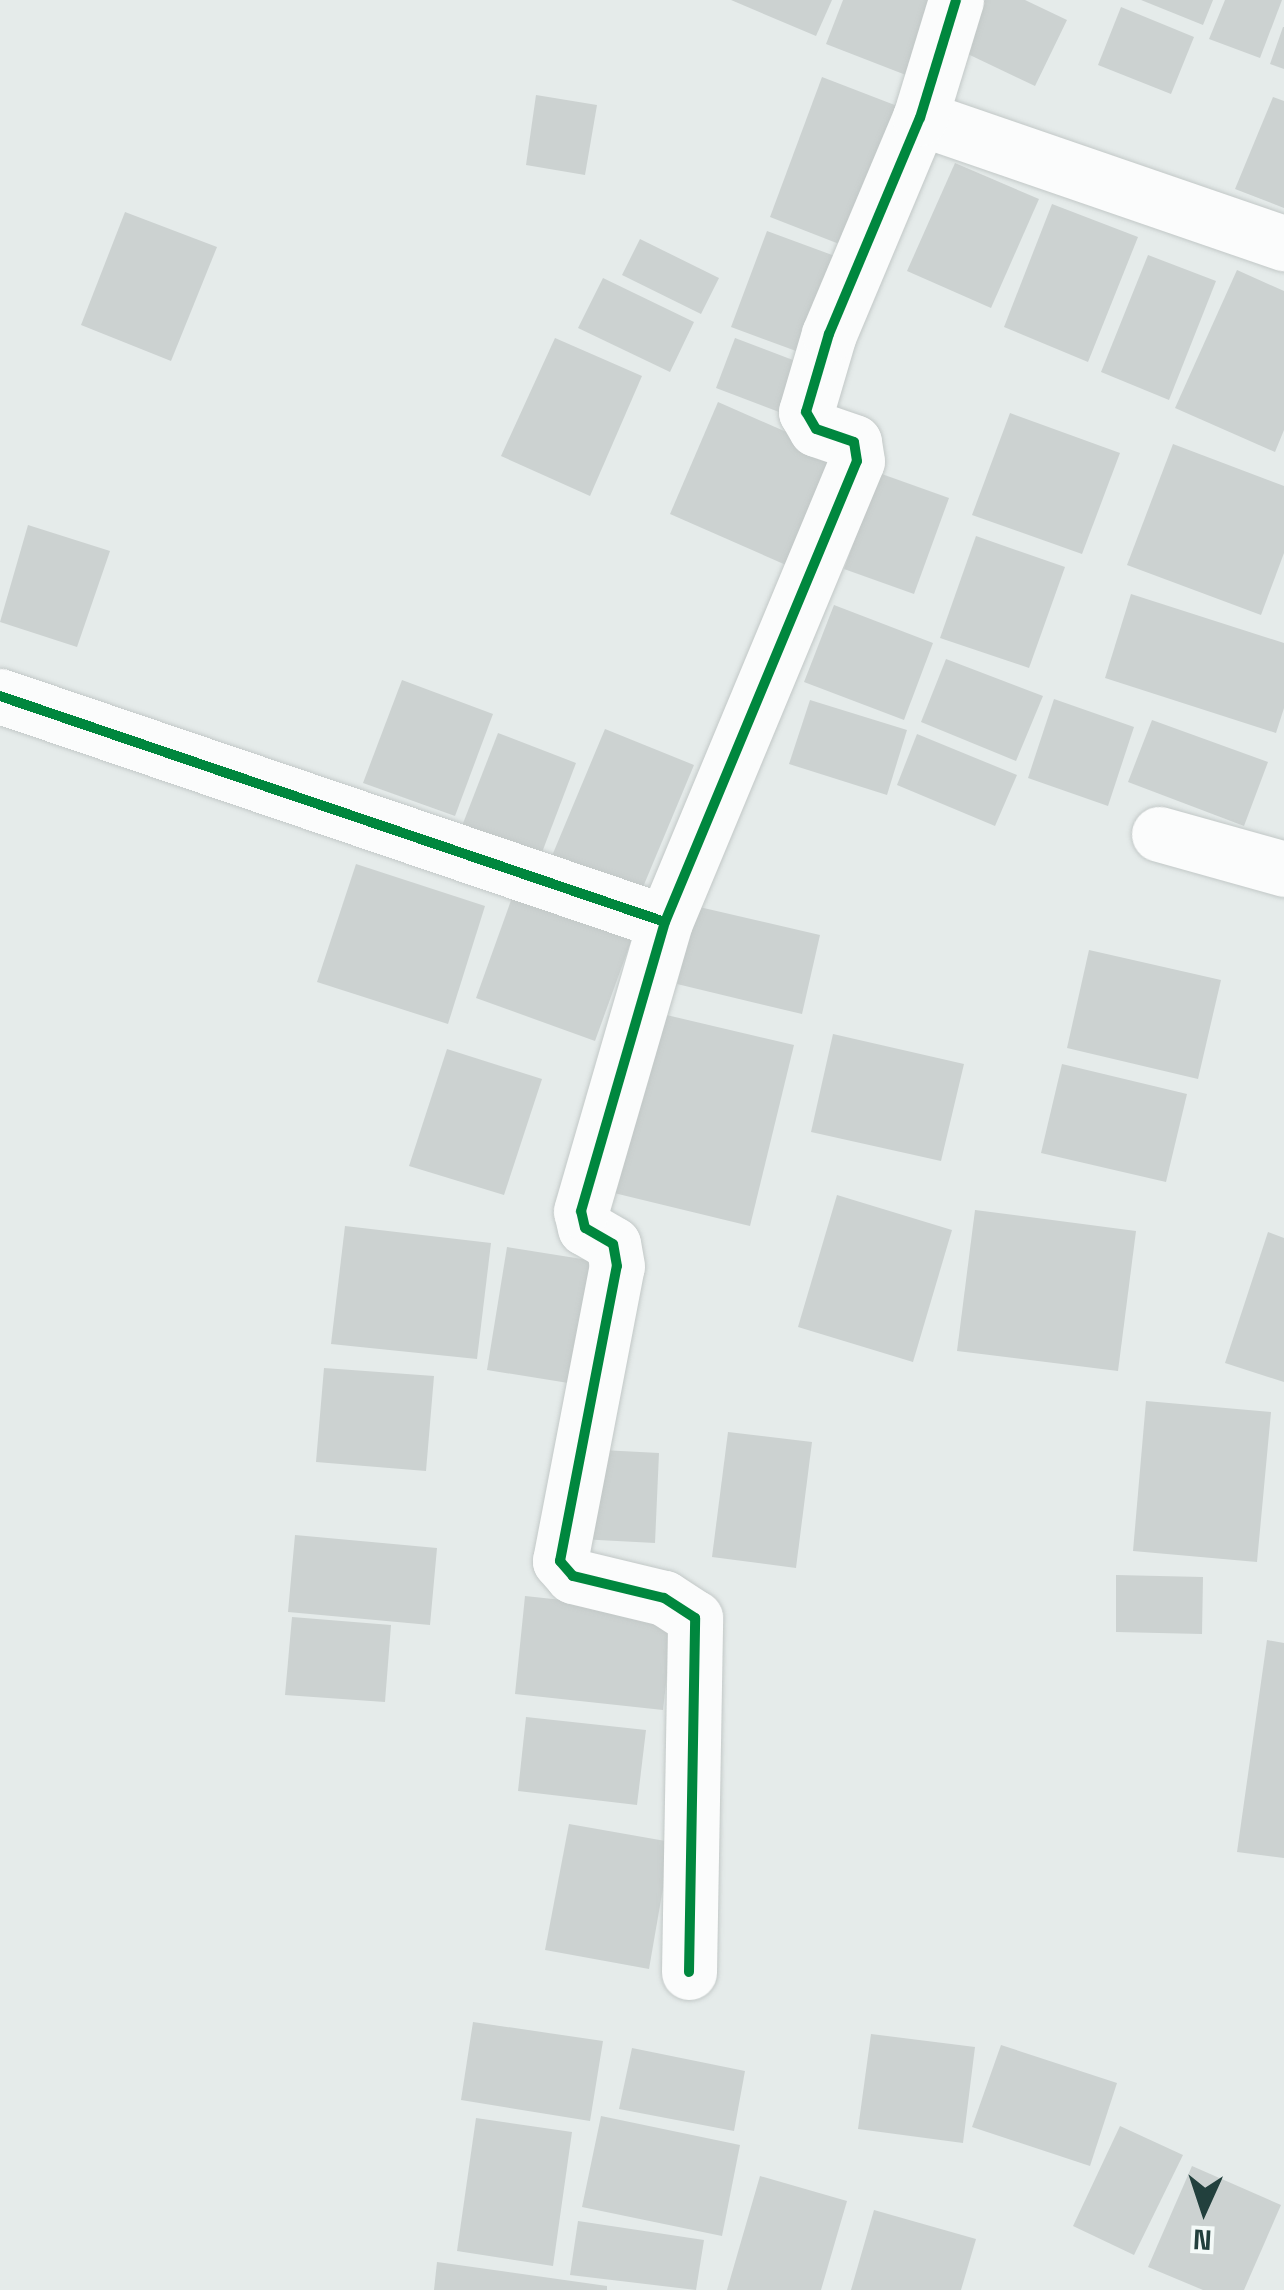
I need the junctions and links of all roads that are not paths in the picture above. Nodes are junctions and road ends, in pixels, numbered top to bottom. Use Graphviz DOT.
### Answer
graph roads {
  1 [pos="956,0"];
  2 [pos="920,118"];
  3 [pos="1284,243"];
  4 [pos="0,696"];
  5 [pos="1160,834"];
  6 [pos="1284,869"];
  7 [pos="665,922"];
  8 [pos="689,1972"];
  1 -- 2 [label="street"];
  2 -- 3 [label="street"];
  2 -- 7 [label="street"];
  4 -- 7 [label="street"];
  5 -- 6 [label="street"];
  7 -- 8 [label="street"];
}
